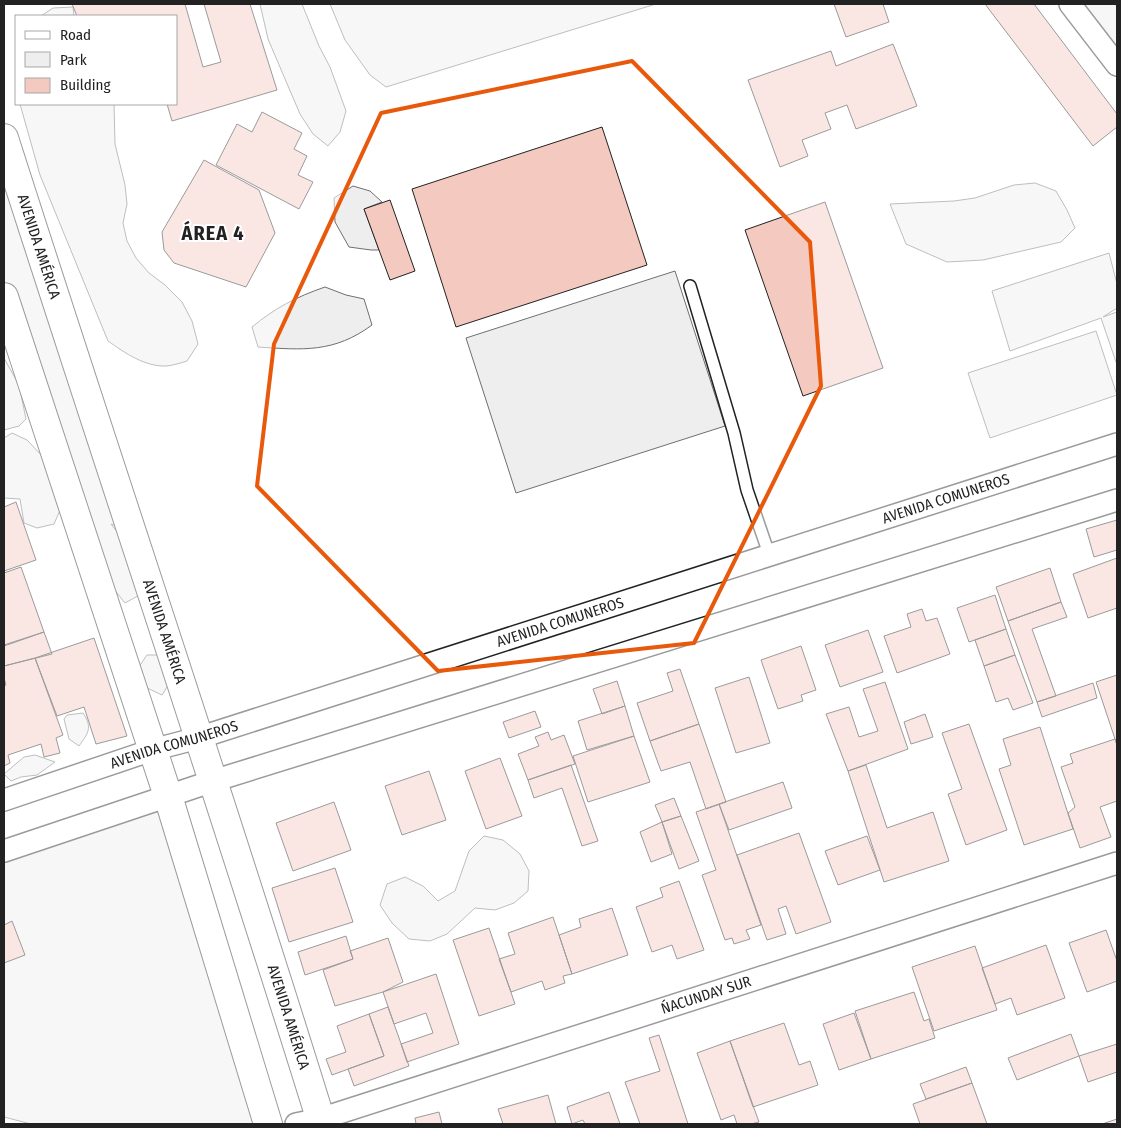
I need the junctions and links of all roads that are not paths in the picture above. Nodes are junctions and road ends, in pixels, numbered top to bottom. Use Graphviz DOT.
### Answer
graph roads {
  1 [pos="1070,4"];
  2 [pos="1117,65"];
  3 [pos="4,138"];
  4 [pos="690,286"];
  5 [pos="4,297"];
  6 [pos="1117,444"];
  7 [pos="1117,500"];
  8 [pos="769,554"];
  9 [pos="198,738"];
  10 [pos="152,750"];
  11 [pos="213,781"];
  12 [pos="168,796"];
  13 [pos="4,800"];
  14 [pos="4,851"];
  15 [pos="1117,863"];
  16 [pos="313,1122"];
  17 [pos="268,1124"];
  1 -- 2 [label="street"];
  3 -- 9 [label="main road, AVENIDA AMÉRICA"];
  4 -- 8 [label="lane"];
  5 -- 10 [label="main road"];
  6 -- 8 [label="street, AVENIDA COMUNEROS"];
  7 -- 11 [label="street"];
  8 -- 9 [label="street, AVENIDA COMUNEROS"];
  9 -- 10 [label="street, AVENIDA COMUNEROS"];
  9 -- 11 [label="main road, AVENIDA AMÉRICA"];
  10 -- 12 [label="main road"];
  10 -- 13 [label="street, AVENIDA COMUNEROS"];
  11 -- 12 [label="street"];
  11 -- 16 [label="main road, AVENIDA AMÉRICA"];
  12 -- 14 [label="street"];
  12 -- 17 [label="main road"];
  15 -- 16 [label="street, ŃACUNDAY SUR"];
}
